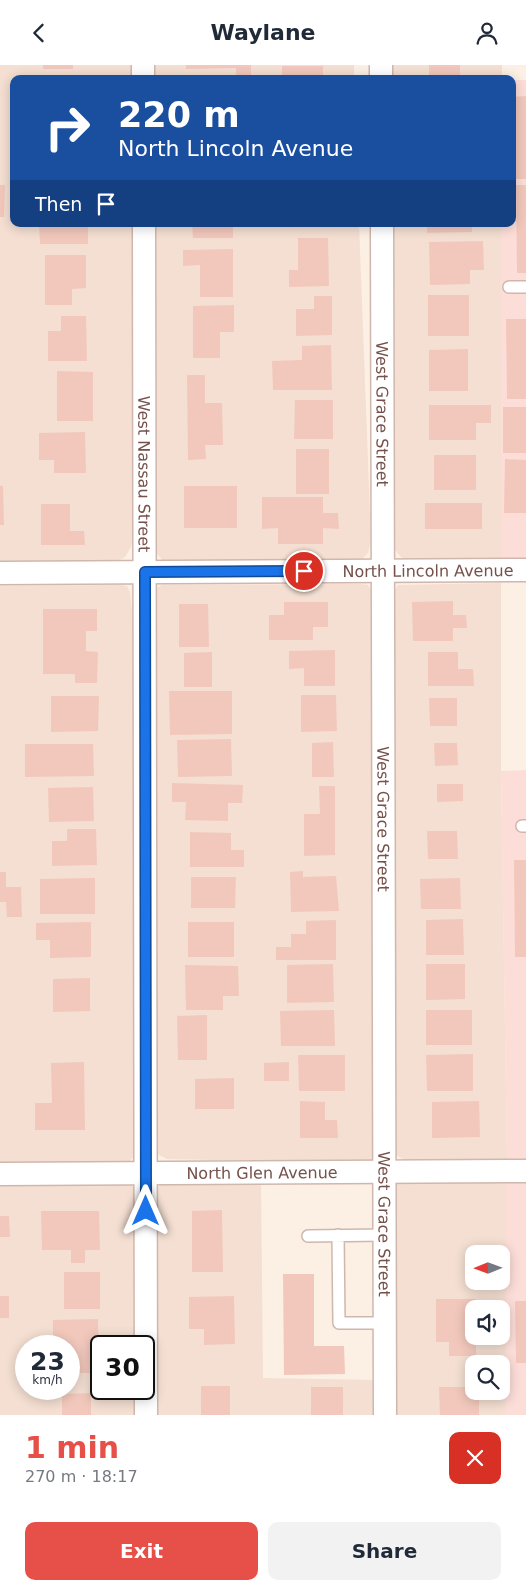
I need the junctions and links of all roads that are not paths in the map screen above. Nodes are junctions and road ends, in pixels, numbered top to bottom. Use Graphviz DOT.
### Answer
graph roads {
  1 [pos="144,227"];
  2 [pos="382,227"];
  3 [pos="509,287"];
  4 [pos="526,287"];
  5 [pos="526,570"];
  6 [pos="383,571"];
  7 [pos="145,572"];
  8 [pos="0,573"];
  9 [pos="526,1171"];
  10 [pos="385,1173"];
  11 [pos="0,1174"];
  12 [pos="146,1174"];
  13 [pos="338,1235"];
  14 [pos="385,1235"];
  15 [pos="308,1236"];
  16 [pos="385,1323"];
  17 [pos="146,1415"];
  18 [pos="385,1415"];
  1 -- 7 [label="street, West Nassau Street"];
  2 -- 6 [label="street, West Grace Street"];
  3 -- 4 [label="lane"];
  5 -- 6 [label="street, North Lincoln Avenue"];
  6 -- 7 [label="street, North Lincoln Avenue"];
  6 -- 10 [label="street, West Grace Street"];
  7 -- 8 [label="street, North Lincoln Avenue"];
  7 -- 12 [label="street, West Nassau Street"];
  9 -- 10 [label="street, North Glen Avenue"];
  10 -- 12 [label="street, North Glen Avenue"];
  10 -- 14 [label="street, West Grace Street"];
  11 -- 12 [label="street, North Glen Avenue"];
  12 -- 17 [label="street, West Nassau Street"];
  13 -- 14 [label="lane"];
  13 -- 15 [label="lane"];
  13 -- 16 [label="lane"];
  14 -- 16 [label="street, West Grace Street"];
  16 -- 18 [label="street, West Grace Street"];
}
